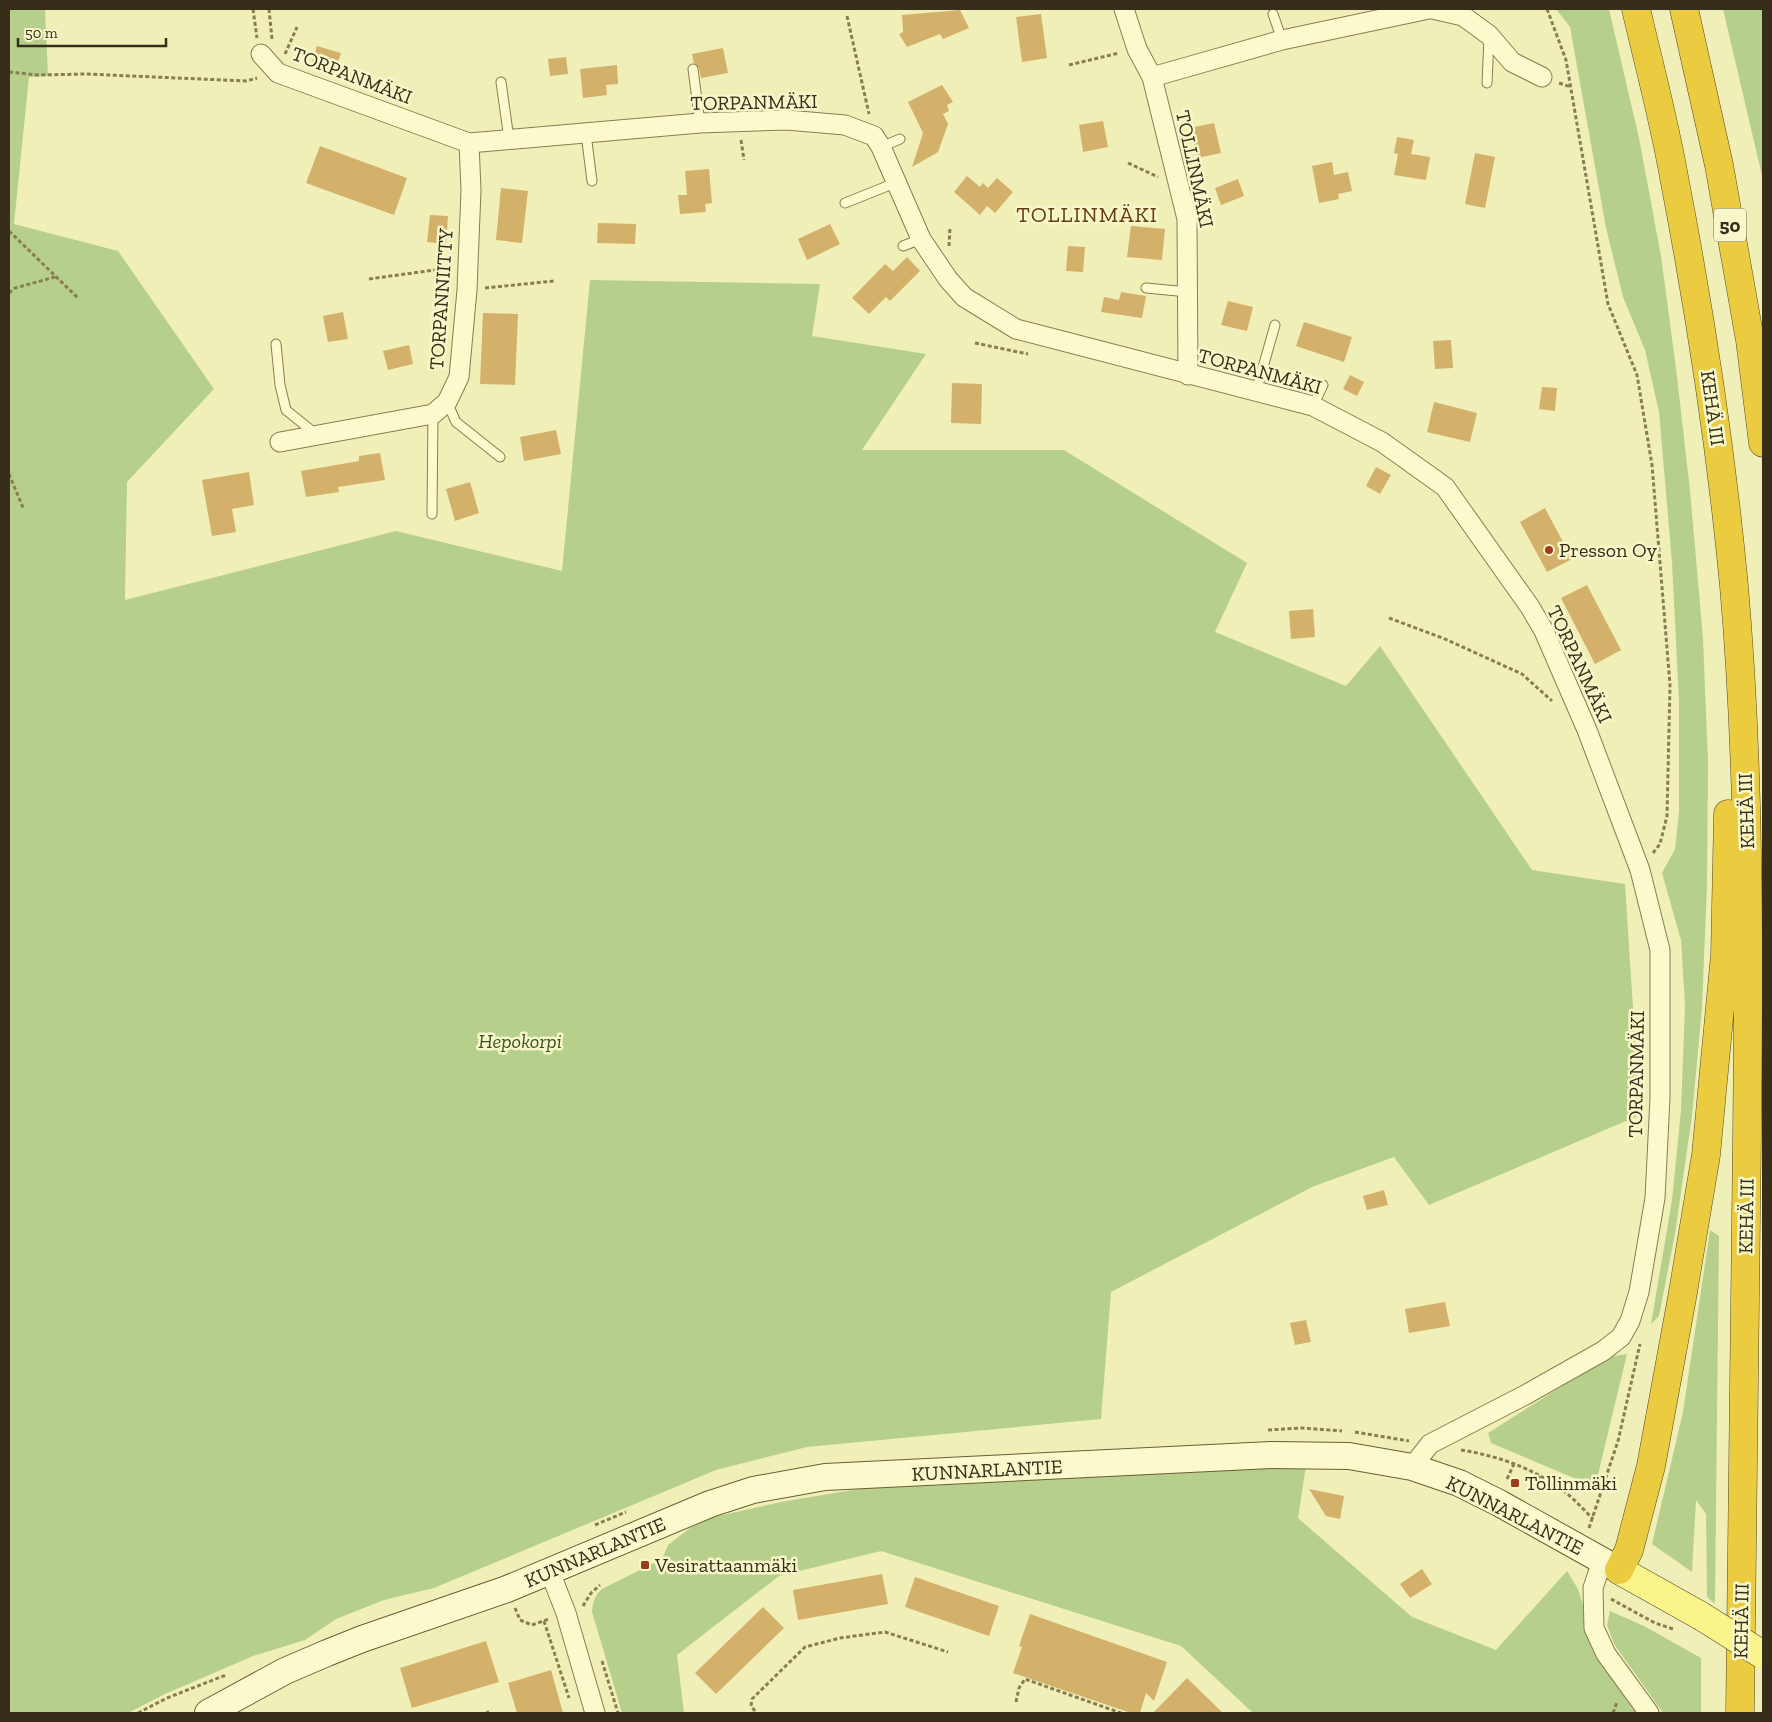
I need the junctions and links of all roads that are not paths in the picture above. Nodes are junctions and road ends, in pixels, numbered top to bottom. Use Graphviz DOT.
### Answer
graph roads {
  1 [pos="1124,9"];
  2 [pos="1431,9"];
  3 [pos="1636,9"];
  4 [pos="1684,9"];
  5 [pos="1402,11"];
  6 [pos="1273,14"];
  7 [pos="1489,35"];
  8 [pos="1282,40"];
  9 [pos="261,54"];
  10 [pos="693,69"];
  11 [pos="1152,77"];
  12 [pos="1542,78"];
  13 [pos="501,82"];
  14 [pos="1487,84"];
  15 [pos="700,123"];
  16 [pos="586,134"];
  17 [pos="509,139"];
  18 [pos="900,139"];
  19 [pos="877,142"];
  20 [pos="469,143"];
  21 [pos="592,181"];
  22 [pos="896,183"];
  23 [pos="845,203"];
  24 [pos="921,239"];
  25 [pos="903,246"];
  26 [pos="1146,288"];
  27 [pos="1188,292"];
  28 [pos="1275,325"];
  29 [pos="276,344"];
  30 [pos="1188,375"];
  31 [pos="1322,386"];
  32 [pos="1256,392"];
  33 [pos="1313,406"];
  34 [pos="440,408"];
  35 [pos="317,435"];
  36 [pos="280,442"];
  37 [pos="1763,443"];
  38 [pos="500,457"];
  39 [pos="432,514"];
  40 [pos="1741,691"];
  41 [pos="1412,1467"];
  42 [pos="1611,1565"];
  43 [pos="550,1572"];
  44 [pos="1763,1655"];
  45 [pos="208,1713"];
  46 [pos="595,1713"];
  47 [pos="1649,1713"];
  48 [pos="1740,1713"];
  1 -- 11 [label="street, TOLLINMÄKI"];
  2 -- 5 [label="street"];
  2 -- 7 [label="street"];
  3 -- 40 [label="highway, KEHÄ III / 50"];
  4 -- 37 [label="highway, 50"];
  5 -- 8 [label="street"];
  6 -- 8 [label="lane"];
  7 -- 12 [label="street"];
  7 -- 14 [label="lane"];
  8 -- 11 [label="street"];
  9 -- 20 [label="street, TORPANMÄKI"];
  10 -- 15 [label="lane"];
  11 -- 27 [label="street, TOLLINMÄKI"];
  13 -- 17 [label="lane"];
  15 -- 16 [label="street, TORPANMÄKI"];
  15 -- 19 [label="street, TORPANMÄKI"];
  16 -- 17 [label="street, TORPANMÄKI"];
  16 -- 21 [label="lane"];
  17 -- 20 [label="street, TORPANMÄKI"];
  18 -- 19 [label="lane"];
  19 -- 22 [label="street, TORPANMÄKI"];
  20 -- 34 [label="street, TORPANNIITTY"];
  22 -- 23 [label="lane"];
  22 -- 24 [label="street, TORPANMÄKI"];
  24 -- 25 [label="lane"];
  24 -- 30 [label="street, TORPANMÄKI"];
  26 -- 27 [label="lane"];
  27 -- 30 [label="street, TOLLINMÄKI"];
  28 -- 32 [label="lane"];
  29 -- 35 [label="lane"];
  30 -- 32 [label="street, TORPANMÄKI"];
  31 -- 33 [label="lane"];
  32 -- 33 [label="street, TORPANMÄKI"];
  33 -- 41 [label="street, TORPANMÄKI"];
  34 -- 35 [label="street"];
  34 -- 38 [label="lane"];
  34 -- 39 [label="lane"];
  35 -- 36 [label="street"];
  40 -- 42 [label="highway"];
  40 -- 48 [label="highway, KEHÄ III / 50"];
  41 -- 42 [label="main road, KUNNARLANTIE"];
  41 -- 43 [label="main road, KUNNARLANTIE"];
  42 -- 44 [label="main road, KUNNARLANTIE, bridge"];
  42 -- 47 [label="street"];
  43 -- 45 [label="main road, KUNNARLANTIE"];
  43 -- 46 [label="street"];
}
